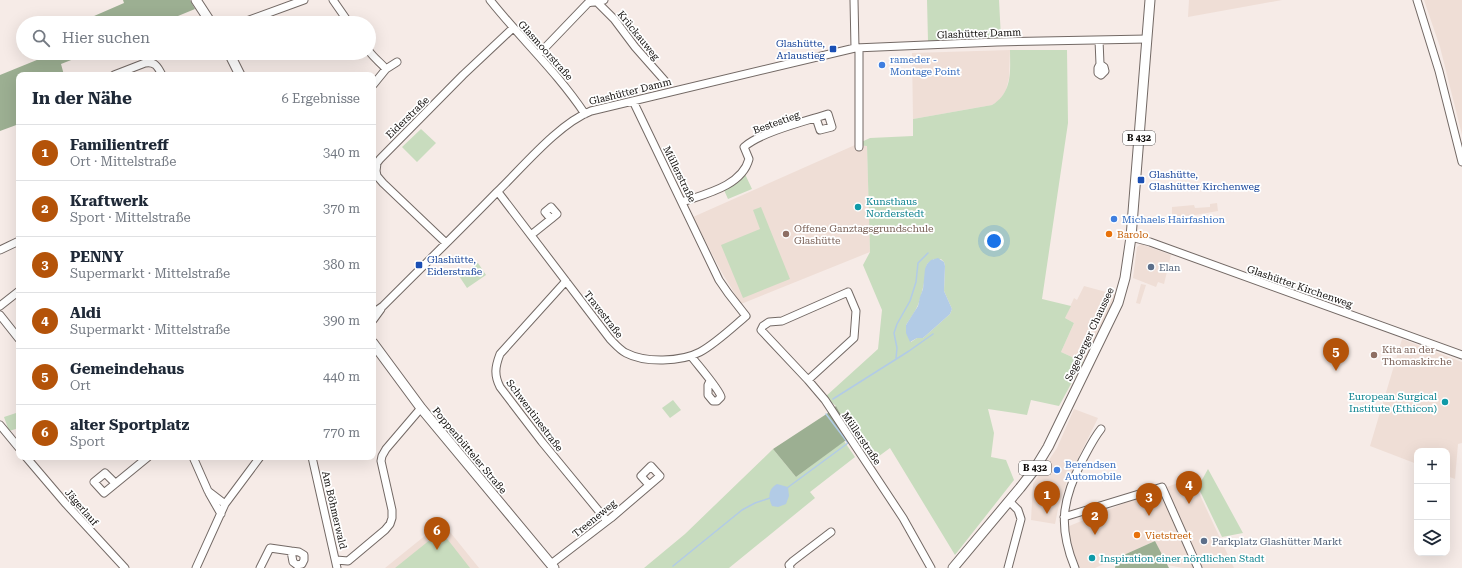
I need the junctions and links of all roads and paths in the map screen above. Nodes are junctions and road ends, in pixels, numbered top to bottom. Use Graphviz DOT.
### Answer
graph roads {
  1 [pos="196,0"];
  2 [pos="304,0"];
  3 [pos="333,0"];
  4 [pos="490,0"];
  5 [pos="854,0"];
  6 [pos="1150,0"];
  7 [pos="1417,0"];
  8 [pos="595,1"];
  9 [pos="206,16"];
  10 [pos="259,16"];
  11 [pos="344,16"];
  12 [pos="513,28"];
  13 [pos="1147,39"];
  14 [pos="1099,40"];
  15 [pos="857,48"];
  16 [pos="538,55"];
  17 [pos="232,60"];
  18 [pos="376,60"];
  19 [pos="397,62"];
  20 [pos="1100,64"];
  21 [pos="386,69"];
  22 [pos="122,72"];
  23 [pos="160,72"];
  24 [pos="238,72"];
  25 [pos="376,81"];
  26 [pos="665,81"];
  27 [pos="633,101"];
  28 [pos="585,114"];
  29 [pos="816,118"];
  30 [pos="859,147"];
  31 [pos="1462,162"];
  32 [pos="498,192"];
  33 [pos="682,202"];
  34 [pos="551,219"];
  35 [pos="531,235"];
  36 [pos="1131,237"];
  37 [pos="16,242"];
  38 [pos="446,243"];
  39 [pos="0,250"];
  40 [pos="566,281"];
  41 [pos="16,293"];
  42 [pos="0,306"];
  43 [pos="383,306"];
  44 [pos="376,311"];
  45 [pos="0,315"];
  46 [pos="376,316"];
  47 [pos="746,316"];
  48 [pos="16,335"];
  49 [pos="376,347"];
  50 [pos="1462,355"];
  51 [pos="690,356"];
  52 [pos="710,380"];
  53 [pos="808,380"];
  54 [pos="421,408"];
  55 [pos="0,425"];
  56 [pos="1101,429"];
  57 [pos="16,444"];
  58 [pos="29,460"];
  59 [pos="144,460"];
  60 [pos="194,460"];
  61 [pos="258,460"];
  62 [pos="313,460"];
  63 [pos="115,483"];
  64 [pos="649,485"];
  65 [pos="208,491"];
  66 [pos="1010,501"];
  67 [pos="225,504"];
  68 [pos="221,514"];
  69 [pos="1064,517"];
  70 [pos="608,520"];
  71 [pos="831,532"];
  72 [pos="291,551"];
  73 [pos="336,560"];
  74 [pos="553,566"];
  75 [pos="125,568"];
  76 [pos="196,568"];
  77 [pos="260,568"];
  78 [pos="337,568"];
  79 [pos="790,568"];
  80 [pos="931,568"];
  81 [pos="953,568"];
  82 [pos="1008,568"];
  83 [pos="1075,568"];
  84 [pos="1198,568"];
  1 -- 9 [label="main road"];
  2 -- 10 [label="street"];
  3 -- 11 [label="street"];
  4 -- 12 [label="street, Glasmoorstraße"];
  5 -- 15 [label="street"];
  6 -- 13 [label="main road, Segeberger Chaussee / B 432"];
  7 -- 31 [label="street"];
  8 -- 16 [label="street, Krückauweg"];
  8 -- 26 [label="street, Krückauweg"];
  12 -- 16 [label="street, Glasmoorstraße"];
  12 -- 38 [label="street, Eiderstraße"];
  13 -- 14 [label="street, Glashütter Damm"];
  13 -- 36 [label="main road, Segeberger Chaussee / B 432"];
  14 -- 15 [label="street, Glashütter Damm"];
  14 -- 20 [label="street"];
  15 -- 27 [label="street, Glashütter Damm"];
  15 -- 30 [label="street"];
  16 -- 28 [label="street, Glasmoorstraße"];
  17 -- 24 [label="main road"];
  18 -- 21 [label="street"];
  19 -- 21 [label="street"];
  21 -- 25 [label="street"];
  22 -- 23 [label="street"];
  27 -- 28 [label="street, Glashütter Damm"];
  27 -- 33 [label="street, Müllerstraße"];
  28 -- 32 [label="street, Glashütter Damm"];
  29 -- 33 [label="street, Bestestieg"];
  32 -- 35 [label="street, Travestraße"];
  32 -- 38 [label="street, Glashütter Damm"];
  33 -- 47 [label="street, Müllerstraße"];
  34 -- 35 [label="street"];
  35 -- 40 [label="street, Travestraße"];
  36 -- 50 [label="street, Glashütter Kirchenweg"];
  36 -- 66 [label="main road, Segeberger Chaussee / B 432"];
  37 -- 39 [label="street"];
  38 -- 43 [label="street, Glashütter Damm"];
  40 -- 51 [label="street, Travestraße"];
  40 -- 70 [label="street, Schwentinestraße"];
  41 -- 42 [label="street"];
  43 -- 44 [label="street, Glashütter Damm"];
  43 -- 46 [label="street, Glashütter Damm"];
  45 -- 48 [label="street"];
  47 -- 51 [label="street, Travestraße"];
  49 -- 54 [label="main road, Poppenbütteler Straße"];
  51 -- 52 [label="street"];
  53 -- 53 [label="street, Müllerstraße"];
  53 -- 80 [label="street, Müllerstraße"];
  54 -- 73 [label="street"];
  54 -- 74 [label="main road, Poppenbütteler Straße"];
  55 -- 57 [label="street"];
  56 -- 69 [label="street"];
  58 -- 75 [label="street, Jägerlauf"];
  59 -- 63 [label="street"];
  60 -- 65 [label="street"];
  61 -- 67 [label="street"];
  62 -- 73 [label="street, Am Böhmerwald"];
  64 -- 70 [label="street, Treeneweg"];
  65 -- 67 [label="street"];
  65 -- 68 [label="street"];
  66 -- 81 [label="main road, Segeberger Chaussee / B 432"];
  66 -- 82 [label="street"];
  67 -- 68 [label="street"];
  68 -- 76 [label="street"];
  69 -- 83 [label="street"];
  69 -- 84 [label="street"];
  70 -- 74 [label="street, Treeneweg"];
  71 -- 79 [label="street"];
  72 -- 77 [label="street"];
  73 -- 78 [label="street, Am Böhmerwald"];
}
